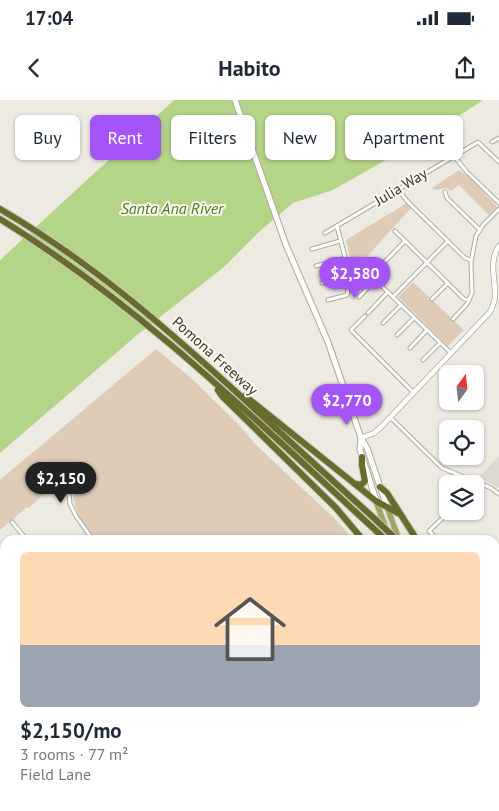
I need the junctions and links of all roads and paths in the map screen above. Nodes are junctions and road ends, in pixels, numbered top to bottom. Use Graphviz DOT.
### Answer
graph roads {
  1 [pos="235,100"];
  2 [pos="499,138"];
  3 [pos="492,142"];
  4 [pos="463,151"];
  5 [pos="447,160"];
  6 [pos="456,160"];
  7 [pos="499,162"];
  8 [pos="399,189"];
  9 [pos="445,192"];
  10 [pos="499,203"];
  11 [pos="0,209"];
  12 [pos="498,213"];
  13 [pos="0,219"];
  14 [pos="337,226"];
  15 [pos="480,230"];
  16 [pos="395,231"];
  17 [pos="325,233"];
  18 [pos="340,241"];
  19 [pos="405,241"];
  20 [pos="448,241"];
  21 [pos="499,246"];
  22 [pos="312,249"];
  23 [pos="345,258"];
  24 [pos="471,260"];
  25 [pos="427,262"];
  26 [pos="316,266"];
  27 [pos="350,275"];
  28 [pos="371,276"];
  29 [pos="375,280"];
  30 [pos="322,283"];
  31 [pos="448,283"];
  32 [pos="352,284"];
  33 [pos="388,292"];
  34 [pos="359,297"];
  35 [pos="393,297"];
  36 [pos="432,298"];
  37 [pos="328,300"];
  38 [pos="469,300"];
  39 [pos="497,300"];
  40 [pos="400,305"];
  41 [pos="414,318"];
  42 [pos="453,319"];
  43 [pos="383,323"];
  44 [pos="427,330"];
  45 [pos="397,336"];
  46 [pos="440,343"];
  47 [pos="410,348"];
  48 [pos="451,354"];
  49 [pos="423,360"];
  50 [pos="222,379"];
  51 [pos="214,383"];
  52 [pos="413,392"];
  53 [pos="390,417"];
  54 [pos="361,438"];
  55 [pos="362,457"];
  56 [pos="80,464"];
  57 [pos="456,475"];
  58 [pos="356,484"];
  59 [pos="484,486"];
  60 [pos="380,487"];
  61 [pos="499,494"];
  62 [pos="376,501"];
  63 [pos="387,507"];
  64 [pos="398,513"];
  65 [pos="441,520"];
  66 [pos="12,522"];
  67 [pos="22,535"];
  68 [pos="89,535"];
  69 [pos="359,535"];
  70 [pos="382,535"];
  71 [pos="385,535"];
  72 [pos="392,535"];
  73 [pos="396,535"];
  74 [pos="413,535"];
  75 [pos="433,535"];
  1 -- 54 [label="main road"];
  2 -- 3 [label="street"];
  4 -- 7 [label="street, Julia Way"];
  5 -- 8 [label="street, Julia Way"];
  6 -- 10 [label="street"];
  8 -- 14 [label="street, Julia Way"];
  8 -- 20 [label="street"];
  9 -- 15 [label="street"];
  11 -- 50 [label="highway, Pomona Freeway"];
  12 -- 15 [label="street"];
  13 -- 51 [label="highway, Pomona Freeway"];
  14 -- 17 [label="street, Julia Way"];
  14 -- 18 [label="street"];
  15 -- 24 [label="street"];
  16 -- 19 [label="street"];
  18 -- 22 [label="street"];
  18 -- 23 [label="street"];
  19 -- 25 [label="street"];
  19 -- 28 [label="street"];
  20 -- 24 [label="street"];
  20 -- 25 [label="street"];
  21 -- 39 [label="street"];
  23 -- 26 [label="street"];
  23 -- 27 [label="street"];
  24 -- 38 [label="street"];
  25 -- 31 [label="street"];
  25 -- 35 [label="street"];
  27 -- 30 [label="street"];
  27 -- 32 [label="street"];
  28 -- 29 [label="street"];
  28 -- 32 [label="street"];
  29 -- 33 [label="street"];
  29 -- 34 [label="street"];
  31 -- 36 [label="street"];
  31 -- 38 [label="street"];
  32 -- 37 [label="street"];
  33 -- 35 [label="street"];
  33 -- 52 [label="street"];
  35 -- 40 [label="street"];
  38 -- 42 [label="street"];
  39 -- 48 [label="street"];
  40 -- 41 [label="street"];
  40 -- 43 [label="street"];
  41 -- 44 [label="street"];
  41 -- 45 [label="street"];
  44 -- 46 [label="street"];
  44 -- 47 [label="street"];
  46 -- 48 [label="street"];
  46 -- 49 [label="street"];
  48 -- 52 [label="street"];
  50 -- 58 [label="highway"];
  50 -- 72 [label="highway, Pomona Freeway, bridge"];
  51 -- 69 [label="highway"];
  51 -- 70 [label="highway, Pomona Freeway"];
  52 -- 53 [label="street"];
  53 -- 54 [label="street"];
  53 -- 57 [label="street"];
  54 -- 55 [label="main road"];
  54 -- 60 [label="main road"];
  55 -- 58 [label="highway"];
  55 -- 62 [label="main road"];
  56 -- 68 [label="street"];
  58 -- 62 [label="highway"];
  59 -- 61 [label="street"];
  60 -- 63 [label="main road"];
  60 -- 64 [label="highway"];
  62 -- 63 [label="highway"];
  62 -- 71 [label="main road"];
  63 -- 64 [label="highway"];
  63 -- 73 [label="main road"];
  64 -- 74 [label="highway"];
  65 -- 75 [label="street"];
  66 -- 67 [label="street"];
}
